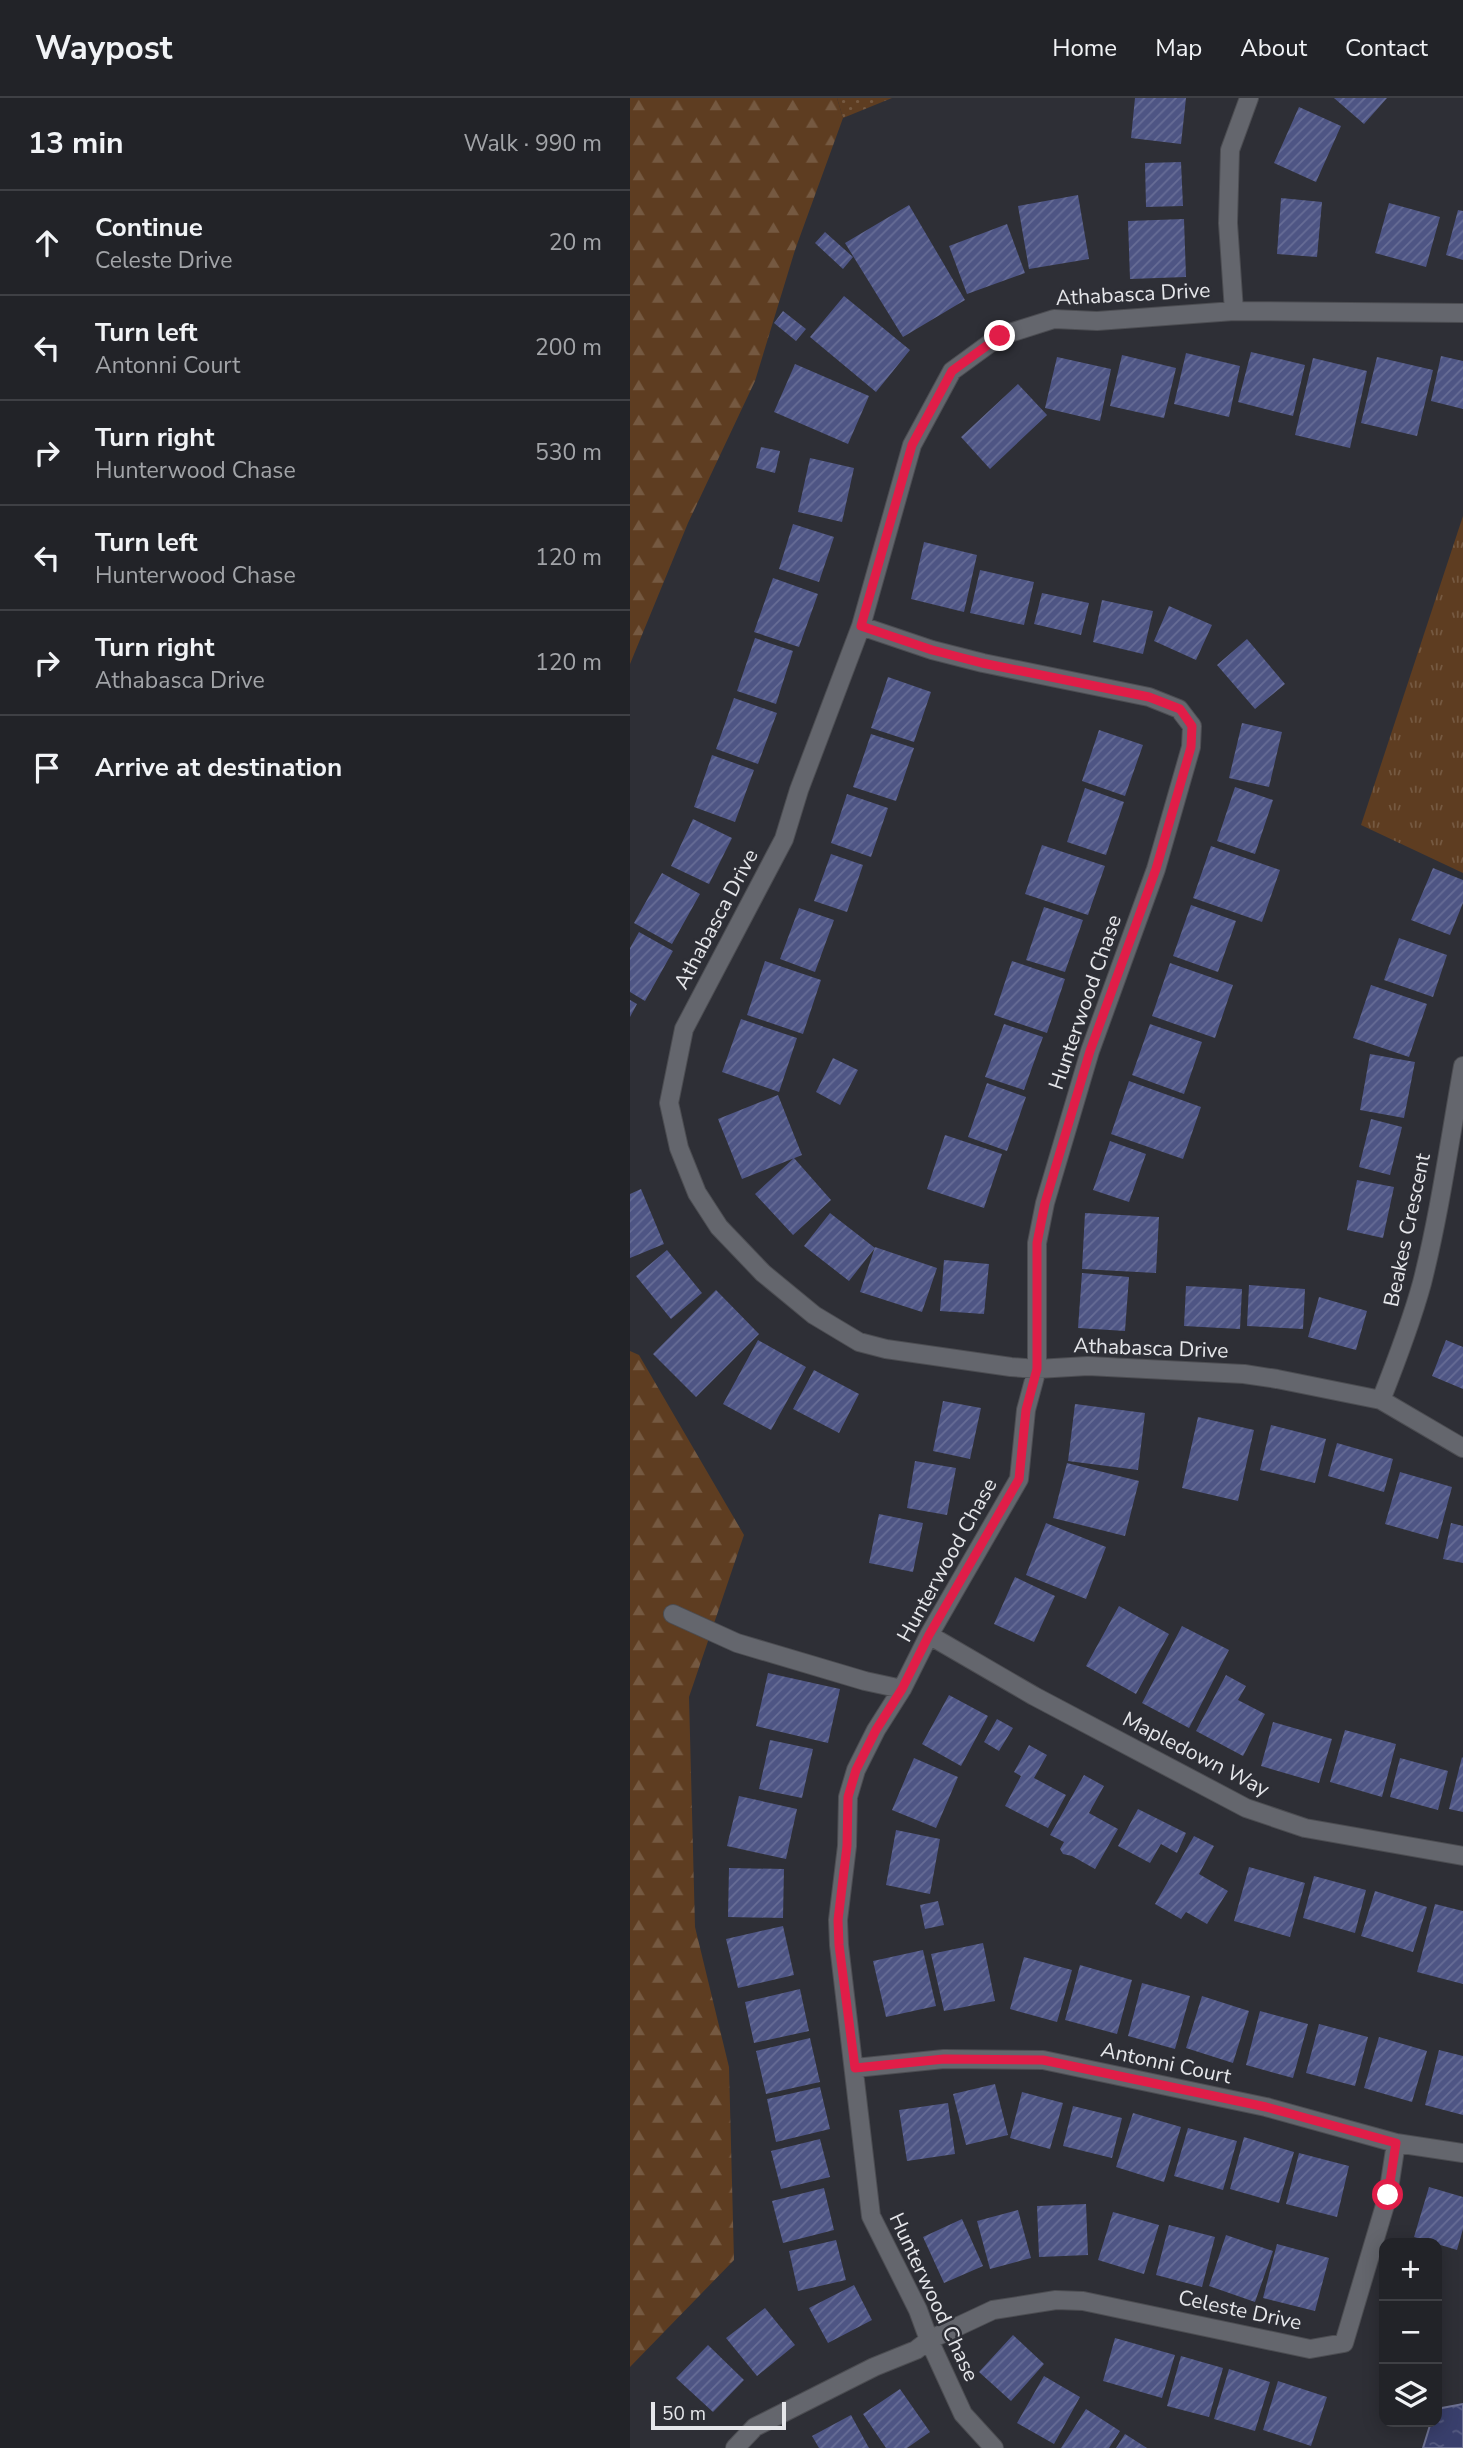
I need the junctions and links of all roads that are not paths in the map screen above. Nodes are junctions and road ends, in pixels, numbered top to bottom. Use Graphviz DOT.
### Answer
graph roads {
  1 [pos="1249,98"];
  2 [pos="1234,311"];
  3 [pos="1463,313"];
  4 [pos="861,626"];
  5 [pos="1463,1066"];
  6 [pos="1037,1369"];
  7 [pos="1381,1400"];
  8 [pos="1463,1448"];
  9 [pos="673,1614"];
  10 [pos="929,1635"];
  11 [pos="902,1689"];
  12 [pos="1463,1856"];
  13 [pos="855,2068"];
  14 [pos="1396,2143"];
  15 [pos="1463,2153"];
  16 [pos="929,2340"];
  17 [pos="735,2448"];
  18 [pos="994,2448"];
  1 -- 2 [label="street"];
  2 -- 3 [label="street, Athabasca Drive"];
  2 -- 4 [label="street, Athabasca Drive"];
  4 -- 6 [label="street, Athabasca Drive"];
  4 -- 6 [label="street, Hunterwood Chase"];
  5 -- 7 [label="street, Beakes Crescent"];
  6 -- 7 [label="street, Athabasca Drive"];
  6 -- 10 [label="street, Hunterwood Chase"];
  7 -- 8 [label="street, Athabasca Drive"];
  9 -- 11 [label="street"];
  10 -- 11 [label="street, Hunterwood Chase"];
  10 -- 12 [label="street, Mapledown Way"];
  11 -- 13 [label="street, Hunterwood Chase"];
  13 -- 14 [label="street, Antonni Court"];
  13 -- 16 [label="street, Hunterwood Chase"];
  14 -- 15 [label="street, Antonni Court"];
  14 -- 16 [label="street, Celeste Drive"];
  16 -- 17 [label="street"];
  16 -- 18 [label="street, Hunterwood Chase"];
}
